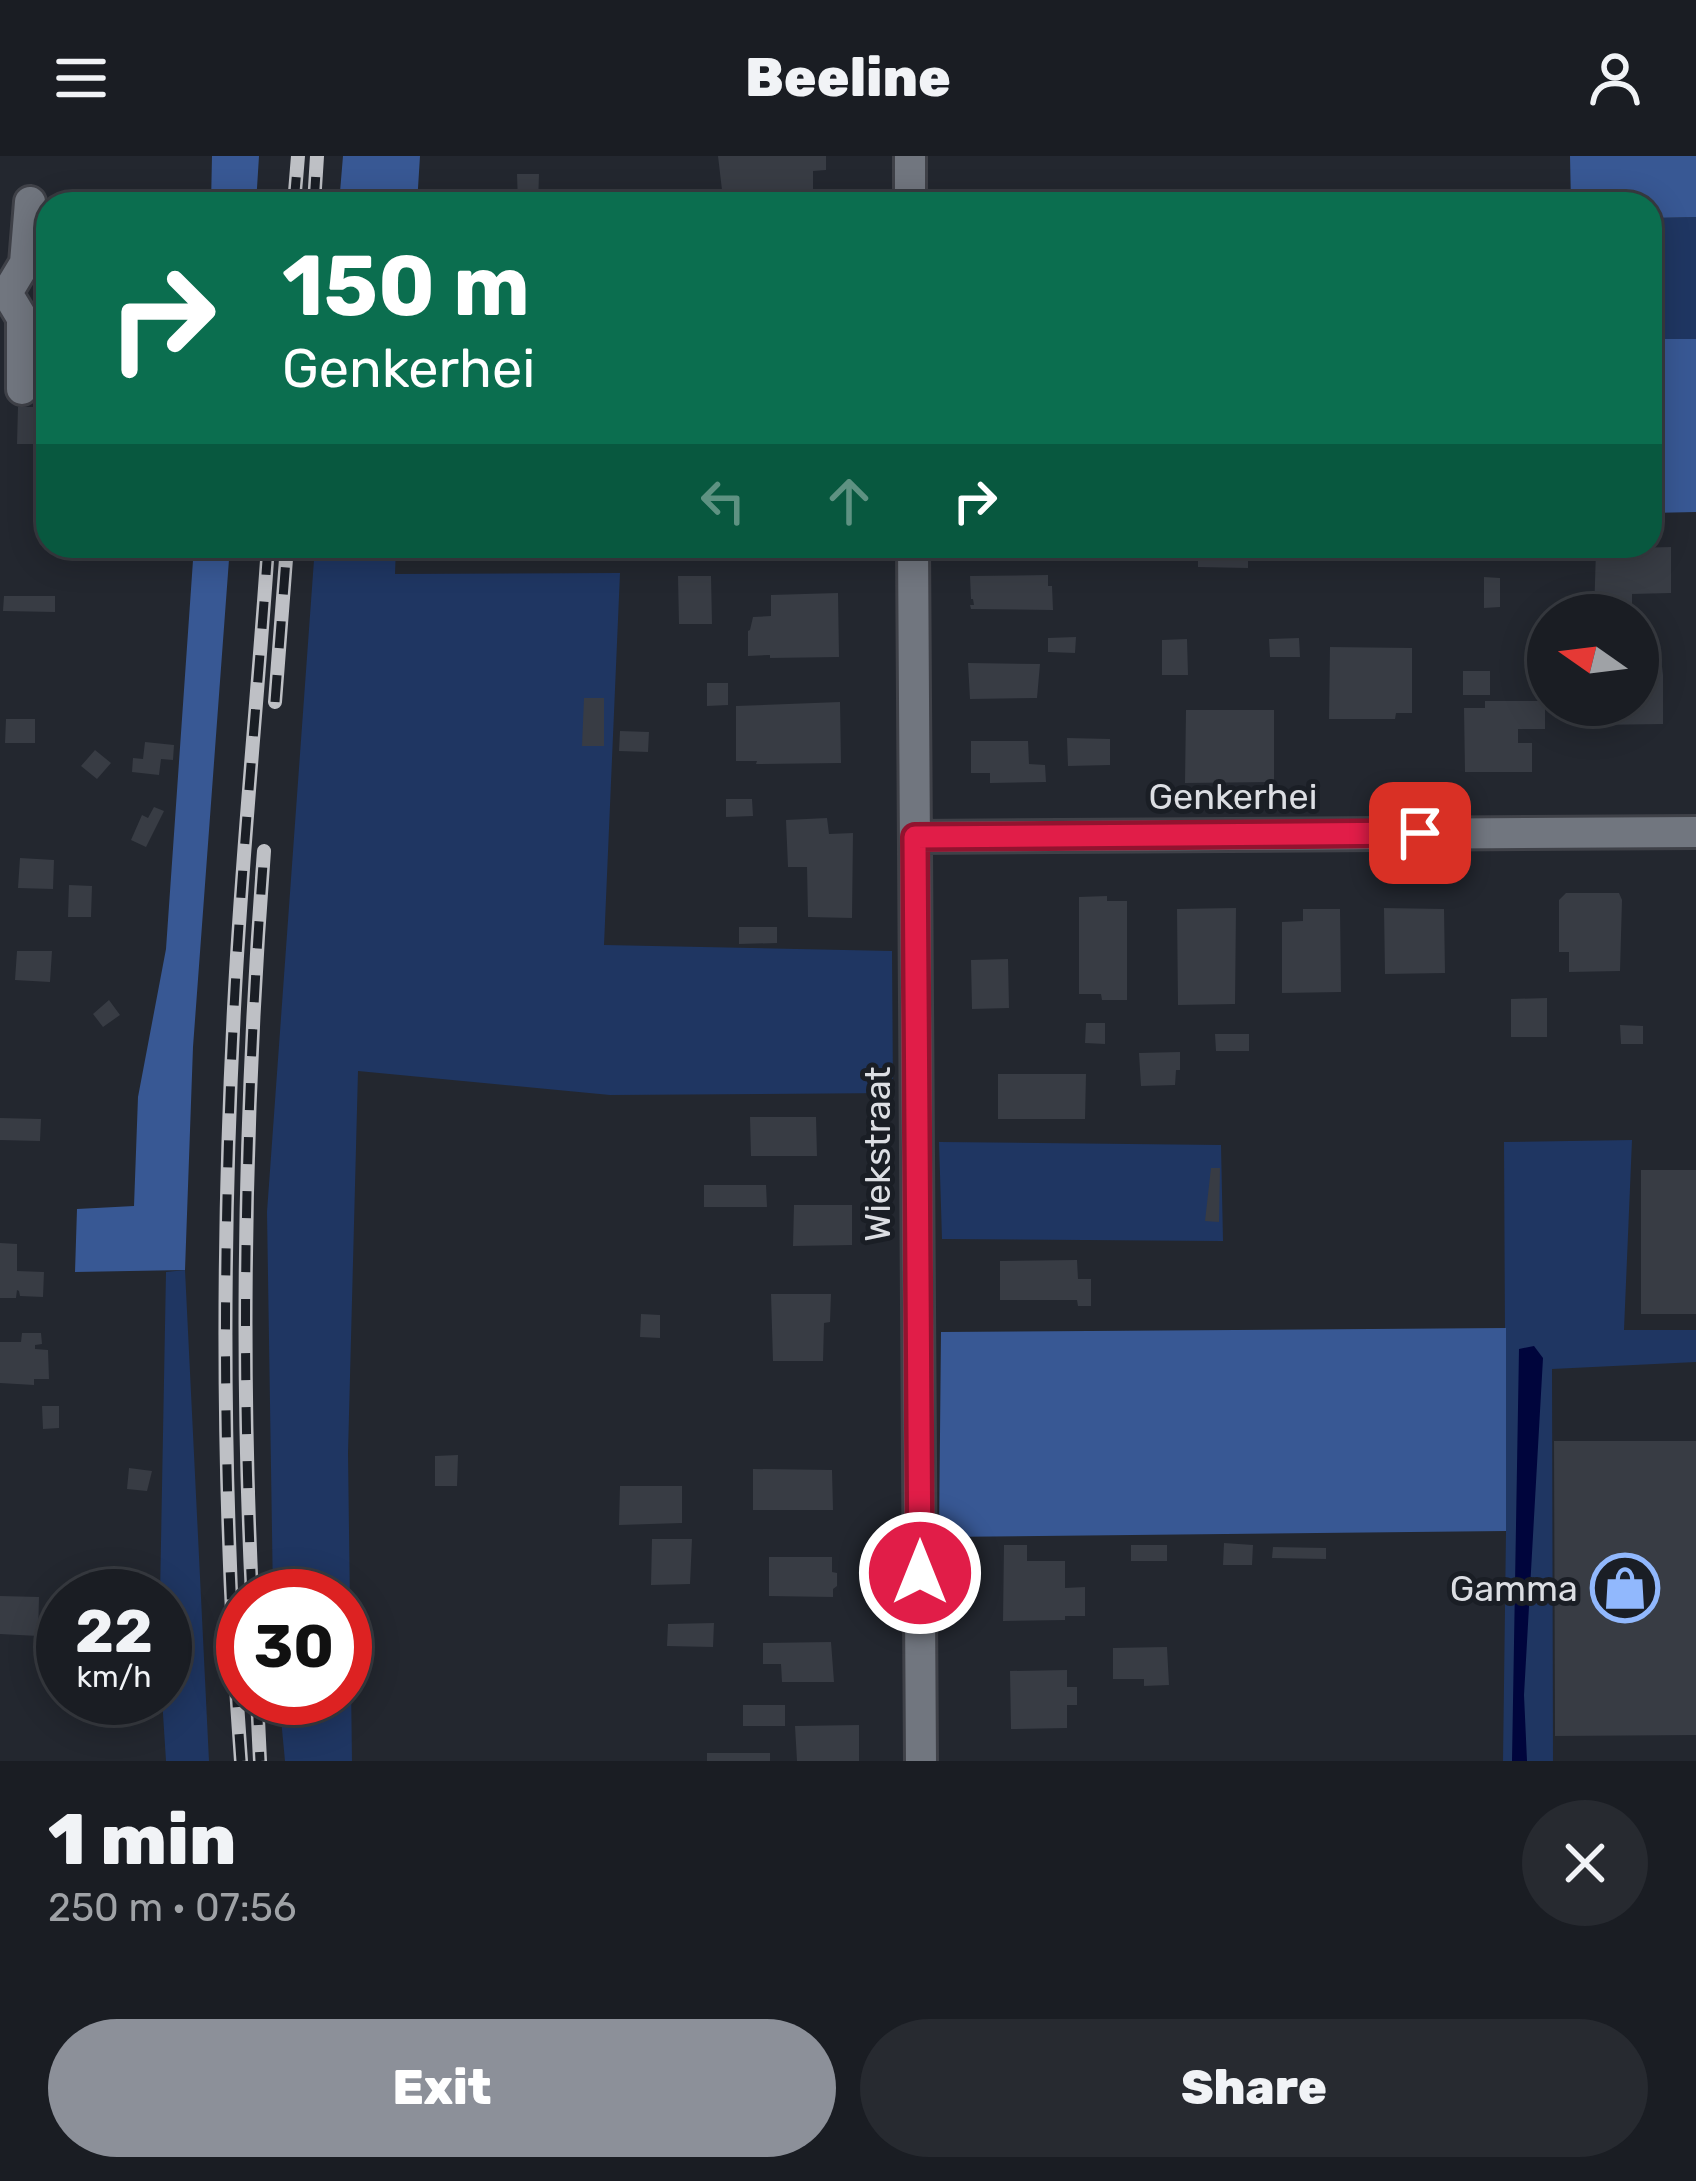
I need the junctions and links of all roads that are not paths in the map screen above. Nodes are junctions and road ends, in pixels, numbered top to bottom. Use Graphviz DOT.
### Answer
graph roads {
  1 [pos="910,156"];
  2 [pos="910,192"];
  3 [pos="30,202"];
  4 [pos="4,293"];
  5 [pos="22,389"];
  6 [pos="913,558"];
  7 [pos="1696,832"];
  8 [pos="915,837"];
  9 [pos="921,1761"];
  1 -- 2 [label="street"];
  3 -- 4 [label="street"];
  4 -- 5 [label="street"];
  6 -- 8 [label="street, Wiekstraat"];
  7 -- 8 [label="street, Genkerhei"];
  8 -- 9 [label="street, Wiekstraat"];
}
